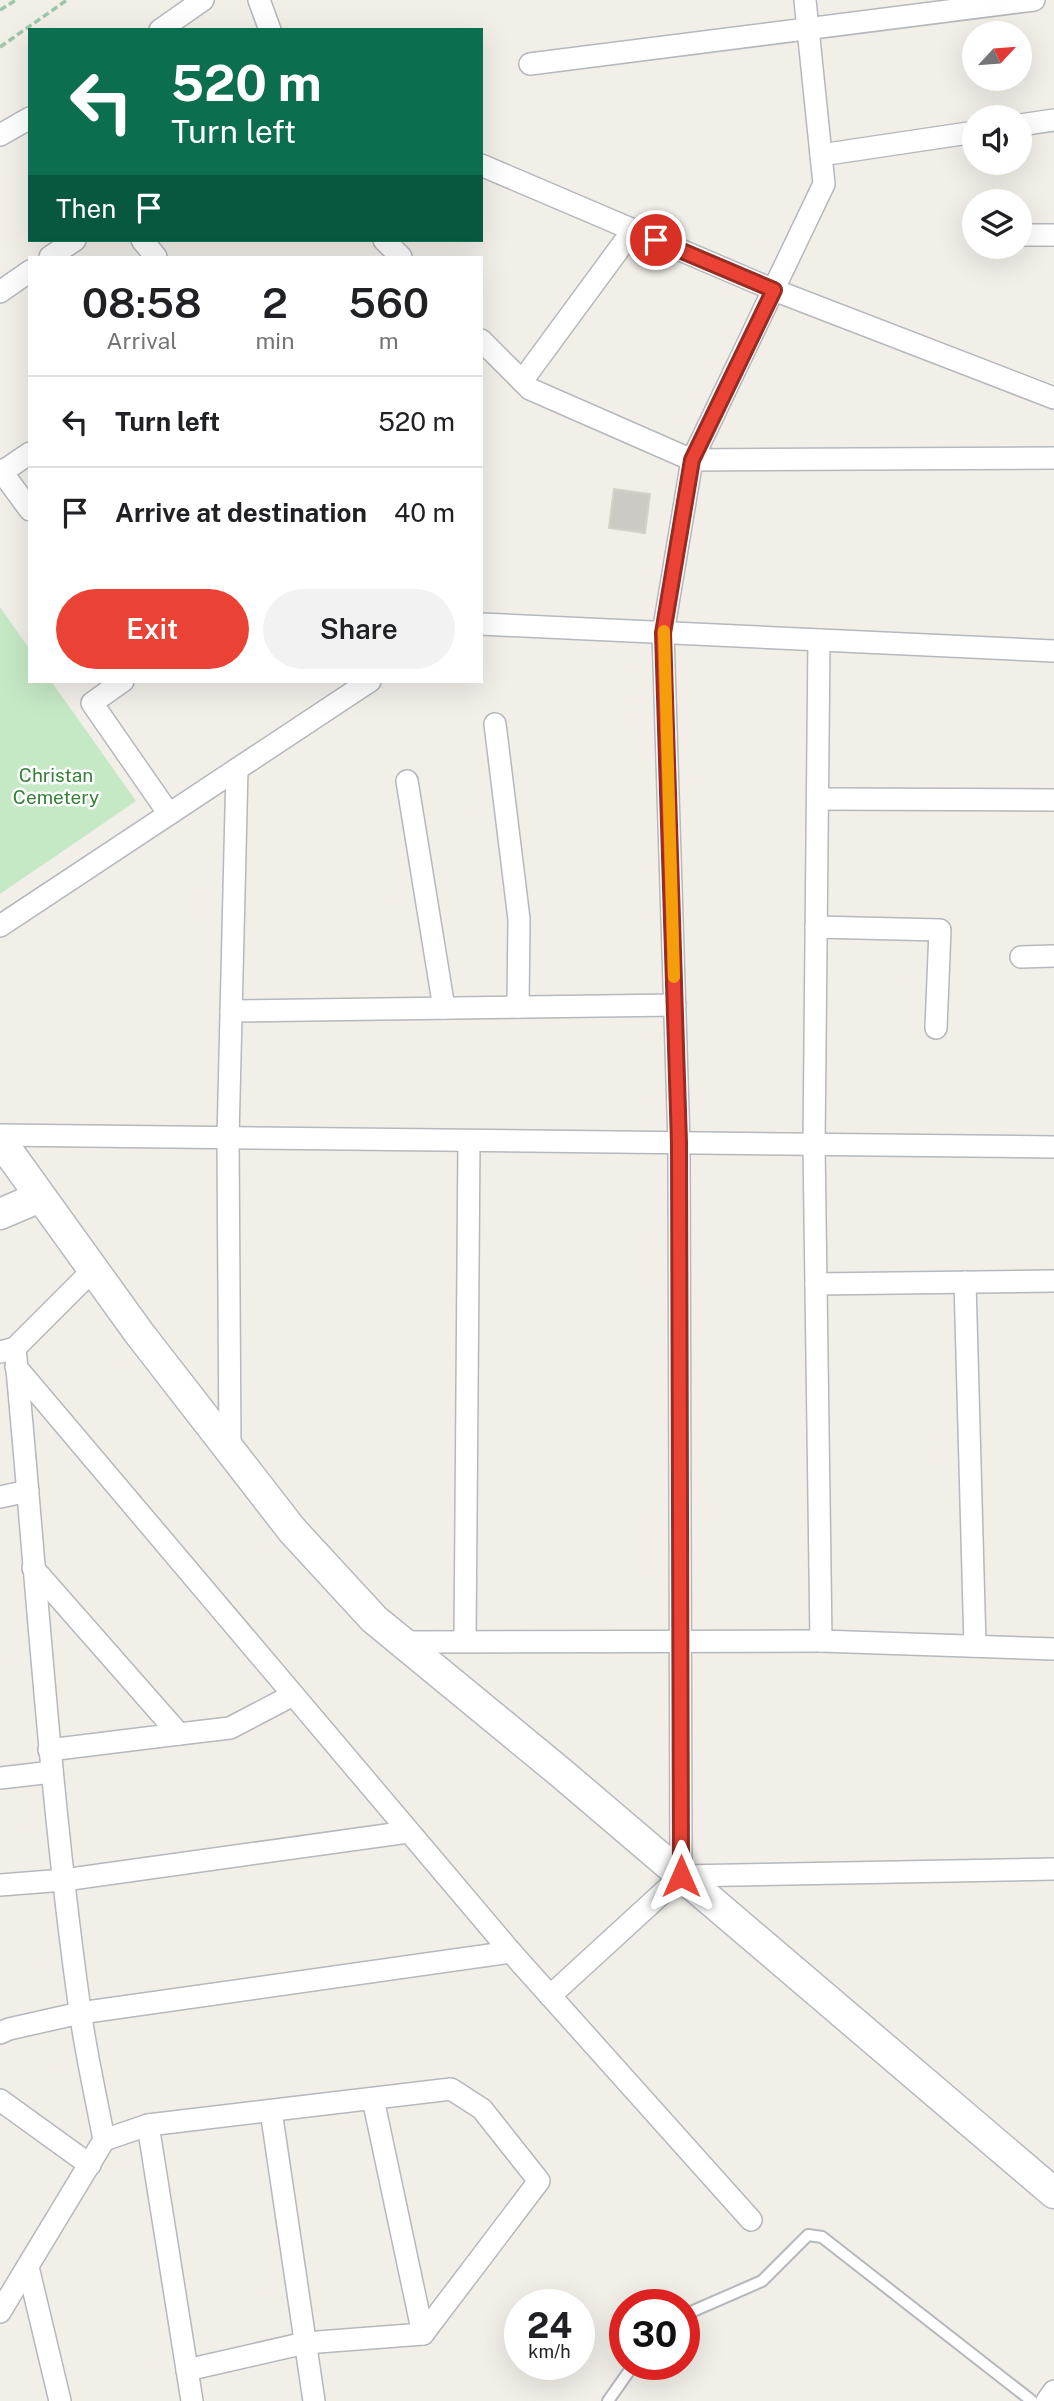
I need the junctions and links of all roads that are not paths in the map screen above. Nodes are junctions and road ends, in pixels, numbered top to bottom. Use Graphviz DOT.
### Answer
graph roads {
  1 [pos="202,0"];
  2 [pos="259,0"];
  3 [pos="805,0"];
  4 [pos="1034,0"];
  5 [pos="163,28"];
  6 [pos="269,28"];
  7 [pos="808,30"];
  8 [pos="530,64"];
  9 [pos="28,119"];
  10 [pos="1054,120"];
  11 [pos="1032,123"];
  12 [pos="962,134"];
  13 [pos="0,135"];
  14 [pos="821,155"];
  15 [pos="483,166"];
  16 [pos="633,230"];
  17 [pos="1032,235"];
  18 [pos="1054,235"];
  19 [pos="72,242"];
  20 [pos="144,242"];
  21 [pos="386,242"];
  22 [pos="51,256"];
  23 [pos="155,256"];
  24 [pos="400,256"];
  25 [pos="28,272"];
  26 [pos="774,290"];
  27 [pos="0,292"];
  28 [pos="483,342"];
  29 [pos="522,381"];
  30 [pos="1054,398"];
  31 [pos="28,454"];
  32 [pos="1054,458"];
  33 [pos="692,460"];
  34 [pos="1,471"];
  35 [pos="28,507"];
  36 [pos="483,624"];
  37 [pos="663,633"];
  38 [pos="819,640"];
  39 [pos="1054,651"];
  40 [pos="120,683"];
  41 [pos="367,683"];
  42 [pos="495,724"];
  43 [pos="237,769"];
  44 [pos="407,781"];
  45 [pos="818,799"];
  46 [pos="1054,800"];
  47 [pos="170,814"];
  48 [pos="0,926"];
  49 [pos="816,927"];
  50 [pos="1054,956"];
  51 [pos="1021,957"];
  52 [pos="675,1005"];
  53 [pos="518,1007"];
  54 [pos="444,1008"];
  55 [pos="231,1011"];
  56 [pos="936,1028"];
  57 [pos="228,1138"];
  58 [pos="469,1141"];
  59 [pos="1,1143"];
  60 [pos="679,1143"];
  61 [pos="814,1145"];
  62 [pos="1054,1147"];
  63 [pos="40,1197"];
  64 [pos="0,1214"];
  65 [pos="93,1270"];
  66 [pos="1054,1281"];
  67 [pos="965,1282"];
  68 [pos="816,1284"];
  69 [pos="10,1356"];
  70 [pos="230,1450"];
  71 [pos="28,1491"];
  72 [pos="0,1497"];
  73 [pos="33,1568"];
  74 [pos="466,1641"];
  75 [pos="681,1641"];
  76 [pos="821,1641"];
  77 [pos="402,1642"];
  78 [pos="975,1646"];
  79 [pos="1054,1648"];
  80 [pos="293,1695"];
  81 [pos="179,1734"];
  82 [pos="49,1750"];
  83 [pos="52,1772"];
  84 [pos="0,1778"];
  85 [pos="408,1832"];
  86 [pos="1054,1869"];
  87 [pos="681,1876"];
  88 [pos="64,1880"];
  89 [pos="0,1885"];
  90 [pos="511,1952"];
  91 [pos="550,1996"];
  92 [pos="80,2013"];
  93 [pos="0,2033"];
  94 [pos="373,2099"];
  95 [pos="0,2100"];
  96 [pos="271,2110"];
  97 [pos="148,2125"];
  98 [pos="104,2140"];
  99 [pos="90,2165"];
  100 [pos="1054,2193"];
  101 [pos="751,2220"];
  102 [pos="28,2267"];
  103 [pos="700,2308"];
  104 [pos="0,2312"];
  105 [pos="423,2334"];
  106 [pos="305,2343"];
  107 [pos="187,2370"];
  108 [pos="623,2380"];
  109 [pos="1054,2391"];
  110 [pos="60,2401"];
  111 [pos="192,2401"];
  112 [pos="314,2401"];
  113 [pos="608,2401"];
  114 [pos="1032,2401"];
  115 [pos="1046,2401"];
  1 -- 5 [label="street"];
  2 -- 6 [label="street"];
  3 -- 7 [label="street"];
  4 -- 7 [label="street"];
  7 -- 8 [label="street"];
  7 -- 14 [label="street"];
  9 -- 13 [label="street"];
  10 -- 11 [label="street"];
  12 -- 14 [label="street"];
  14 -- 26 [label="street"];
  15 -- 16 [label="street"];
  16 -- 26 [label="street"];
  16 -- 29 [label="street"];
  17 -- 18 [label="street"];
  19 -- 22 [label="street"];
  20 -- 23 [label="street"];
  21 -- 24 [label="street"];
  25 -- 27 [label="street"];
  26 -- 30 [label="street"];
  26 -- 33 [label="street"];
  28 -- 29 [label="street"];
  29 -- 33 [label="street"];
  31 -- 34 [label="street"];
  32 -- 33 [label="street"];
  33 -- 37 [label="street"];
  34 -- 35 [label="street"];
  36 -- 37 [label="street"];
  37 -- 38 [label="street"];
  37 -- 52 [label="street"];
  38 -- 39 [label="street"];
  38 -- 45 [label="street"];
  40 -- 47 [label="street"];
  41 -- 43 [label="street"];
  42 -- 53 [label="street"];
  43 -- 47 [label="street"];
  43 -- 55 [label="street"];
  44 -- 54 [label="street"];
  45 -- 46 [label="street"];
  45 -- 49 [label="street"];
  47 -- 48 [label="street"];
  49 -- 56 [label="street"];
  49 -- 61 [label="street"];
  50 -- 51 [label="street"];
  52 -- 53 [label="street"];
  52 -- 60 [label="street"];
  53 -- 54 [label="street"];
  54 -- 55 [label="street"];
  55 -- 57 [label="street"];
  57 -- 58 [label="street"];
  57 -- 59 [label="street"];
  57 -- 70 [label="street"];
  58 -- 60 [label="street"];
  58 -- 74 [label="street"];
  59 -- 63 [label="main road"];
  60 -- 61 [label="street"];
  60 -- 75 [label="street"];
  61 -- 62 [label="street"];
  61 -- 68 [label="street"];
  63 -- 64 [label="main road"];
  63 -- 65 [label="main road"];
  65 -- 69 [label="street"];
  65 -- 70 [label="main road"];
  66 -- 67 [label="street"];
  67 -- 68 [label="street"];
  67 -- 78 [label="street"];
  68 -- 76 [label="street"];
  69 -- 71 [label="street"];
  69 -- 80 [label="street"];
  70 -- 77 [label="main road"];
  71 -- 72 [label="street"];
  71 -- 73 [label="street"];
  73 -- 81 [label="street"];
  73 -- 82 [label="street"];
  74 -- 75 [label="street"];
  74 -- 77 [label="street"];
  75 -- 76 [label="street"];
  75 -- 87 [label="street"];
  76 -- 78 [label="street"];
  77 -- 87 [label="main road"];
  78 -- 79 [label="street"];
  80 -- 81 [label="street"];
  80 -- 85 [label="street"];
  81 -- 82 [label="street"];
  82 -- 83 [label="street"];
  83 -- 84 [label="street"];
  83 -- 88 [label="street"];
  85 -- 88 [label="street"];
  85 -- 90 [label="street"];
  86 -- 87 [label="street"];
  87 -- 91 [label="street"];
  87 -- 100 [label="main road"];
  88 -- 89 [label="street"];
  88 -- 92 [label="street"];
  90 -- 91 [label="street"];
  90 -- 92 [label="street"];
  91 -- 101 [label="street"];
  92 -- 93 [label="street"];
  92 -- 98 [label="street"];
  94 -- 96 [label="street"];
  94 -- 105 [label="street"];
  94 -- 105 [label="street"];
  95 -- 99 [label="street"];
  96 -- 97 [label="street"];
  96 -- 106 [label="street"];
  97 -- 98 [label="street"];
  97 -- 107 [label="street"];
  98 -- 99 [label="street"];
  99 -- 102 [label="street"];
  102 -- 104 [label="street"];
  102 -- 110 [label="street"];
  103 -- 114 [label="lane"];
  105 -- 106 [label="street"];
  106 -- 107 [label="street"];
  106 -- 112 [label="street"];
  107 -- 111 [label="street"];
  108 -- 113 [label="lane"];
  109 -- 115 [label="street"];
}
